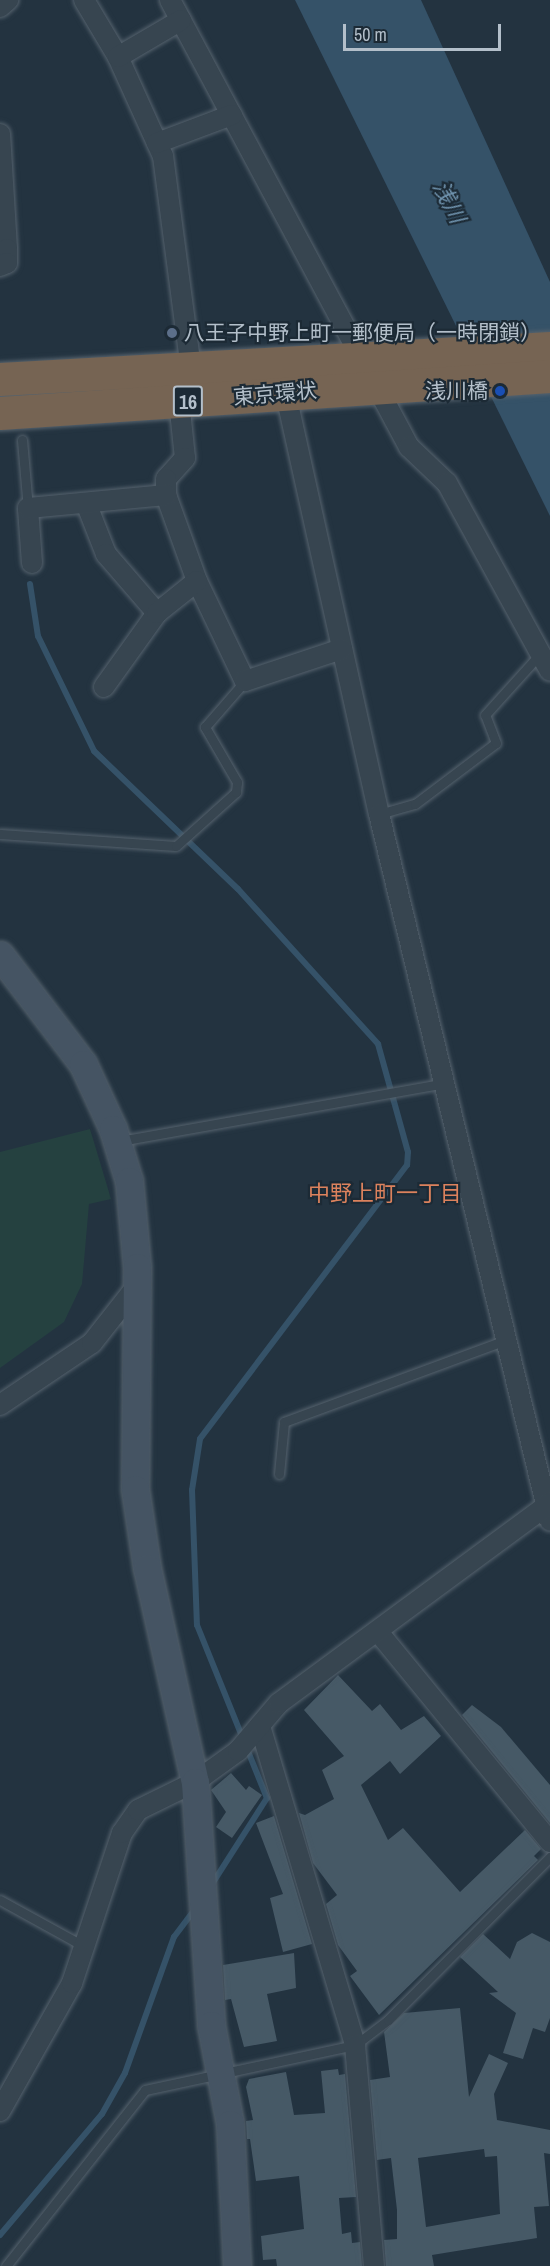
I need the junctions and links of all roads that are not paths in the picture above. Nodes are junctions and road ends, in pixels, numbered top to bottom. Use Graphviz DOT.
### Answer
graph roads {
  1 [pos="8,0"];
  2 [pos="84,0"];
  3 [pos="170,0"];
  4 [pos="0,7"];
  5 [pos="181,20"];
  6 [pos="118,57"];
  7 [pos="232,115"];
  8 [pos="0,134"];
  9 [pos="157,143"];
  10 [pos="0,267"];
  11 [pos="550,348"];
  12 [pos="191,369"];
  13 [pos="380,371"];
  14 [pos="550,376"];
  15 [pos="0,379"];
  16 [pos="288,393"];
  17 [pos="179,401"];
  18 [pos="0,413"];
  19 [pos="22,440"];
  20 [pos="166,495"];
  21 [pos="86,503"];
  22 [pos="28,508"];
  23 [pos="32,563"];
  24 [pos="197,581"];
  25 [pos="157,613"];
  26 [pos="342,649"];
  27 [pos="540,654"];
  28 [pos="550,671"];
  29 [pos="245,681"];
  30 [pos="104,687"];
  31 [pos="379,814"];
  32 [pos="0,834"];
  33 [pos="7,968"];
  34 [pos="445,1083"];
  35 [pos="118,1142"];
  36 [pos="136,1287"];
  37 [pos="506,1340"];
  38 [pos="0,1405"];
  39 [pos="279,1474"];
  40 [pos="548,1510"];
  41 [pos="379,1633"];
  42 [pos="258,1728"];
  43 [pos="195,1782"];
  44 [pos="550,1842"];
  45 [pos="550,1857"];
  46 [pos="0,1900"];
  47 [pos="85,1947"];
  48 [pos="355,2045"];
  49 [pos="220,2076"];
  50 [pos="0,2111"];
  51 [pos="6,2266"];
  52 [pos="237,2266"];
  53 [pos="374,2266"];
  1 -- 4 [label="street"];
  2 -- 6 [label="street"];
  3 -- 5 [label="street"];
  5 -- 6 [label="street"];
  5 -- 7 [label="street"];
  6 -- 9 [label="street"];
  7 -- 9 [label="street"];
  7 -- 13 [label="street"];
  8 -- 10 [label="street"];
  9 -- 12 [label="street"];
  11 -- 13 [label="highway, 東京環状 / 16"];
  12 -- 13 [label="highway, 東京環状 / 16"];
  12 -- 15 [label="highway, 東京環状 / 16"];
  12 -- 16 [label="street"];
  13 -- 14 [label="highway, 東京環状 / 16"];
  13 -- 16 [label="highway, 東京環状 / 16"];
  13 -- 27 [label="street"];
  16 -- 17 [label="highway, 東京環状 / 16"];
  16 -- 26 [label="street"];
  17 -- 18 [label="highway, 東京環状 / 16"];
  17 -- 20 [label="street"];
  19 -- 22 [label="lane"];
  20 -- 21 [label="street"];
  20 -- 24 [label="street"];
  21 -- 22 [label="street"];
  21 -- 25 [label="street"];
  22 -- 23 [label="street"];
  24 -- 25 [label="street"];
  24 -- 29 [label="street"];
  25 -- 30 [label="street"];
  26 -- 29 [label="street"];
  26 -- 31 [label="street"];
  27 -- 28 [label="street"];
  27 -- 31 [label="lane"];
  29 -- 32 [label="lane"];
  31 -- 34 [label="street"];
  33 -- 35 [label="street"];
  34 -- 35 [label="lane"];
  34 -- 37 [label="street"];
  35 -- 36 [label="street"];
  36 -- 38 [label="street"];
  36 -- 43 [label="street"];
  37 -- 39 [label="lane"];
  37 -- 40 [label="street"];
  40 -- 41 [label="street"];
  41 -- 42 [label="street"];
  41 -- 44 [label="street"];
  42 -- 43 [label="street"];
  42 -- 48 [label="street"];
  43 -- 47 [label="street"];
  43 -- 49 [label="street"];
  45 -- 48 [label="lane"];
  46 -- 47 [label="lane"];
  47 -- 50 [label="street"];
  48 -- 49 [label="lane"];
  48 -- 53 [label="street"];
  49 -- 51 [label="lane"];
  49 -- 52 [label="street"];
}
